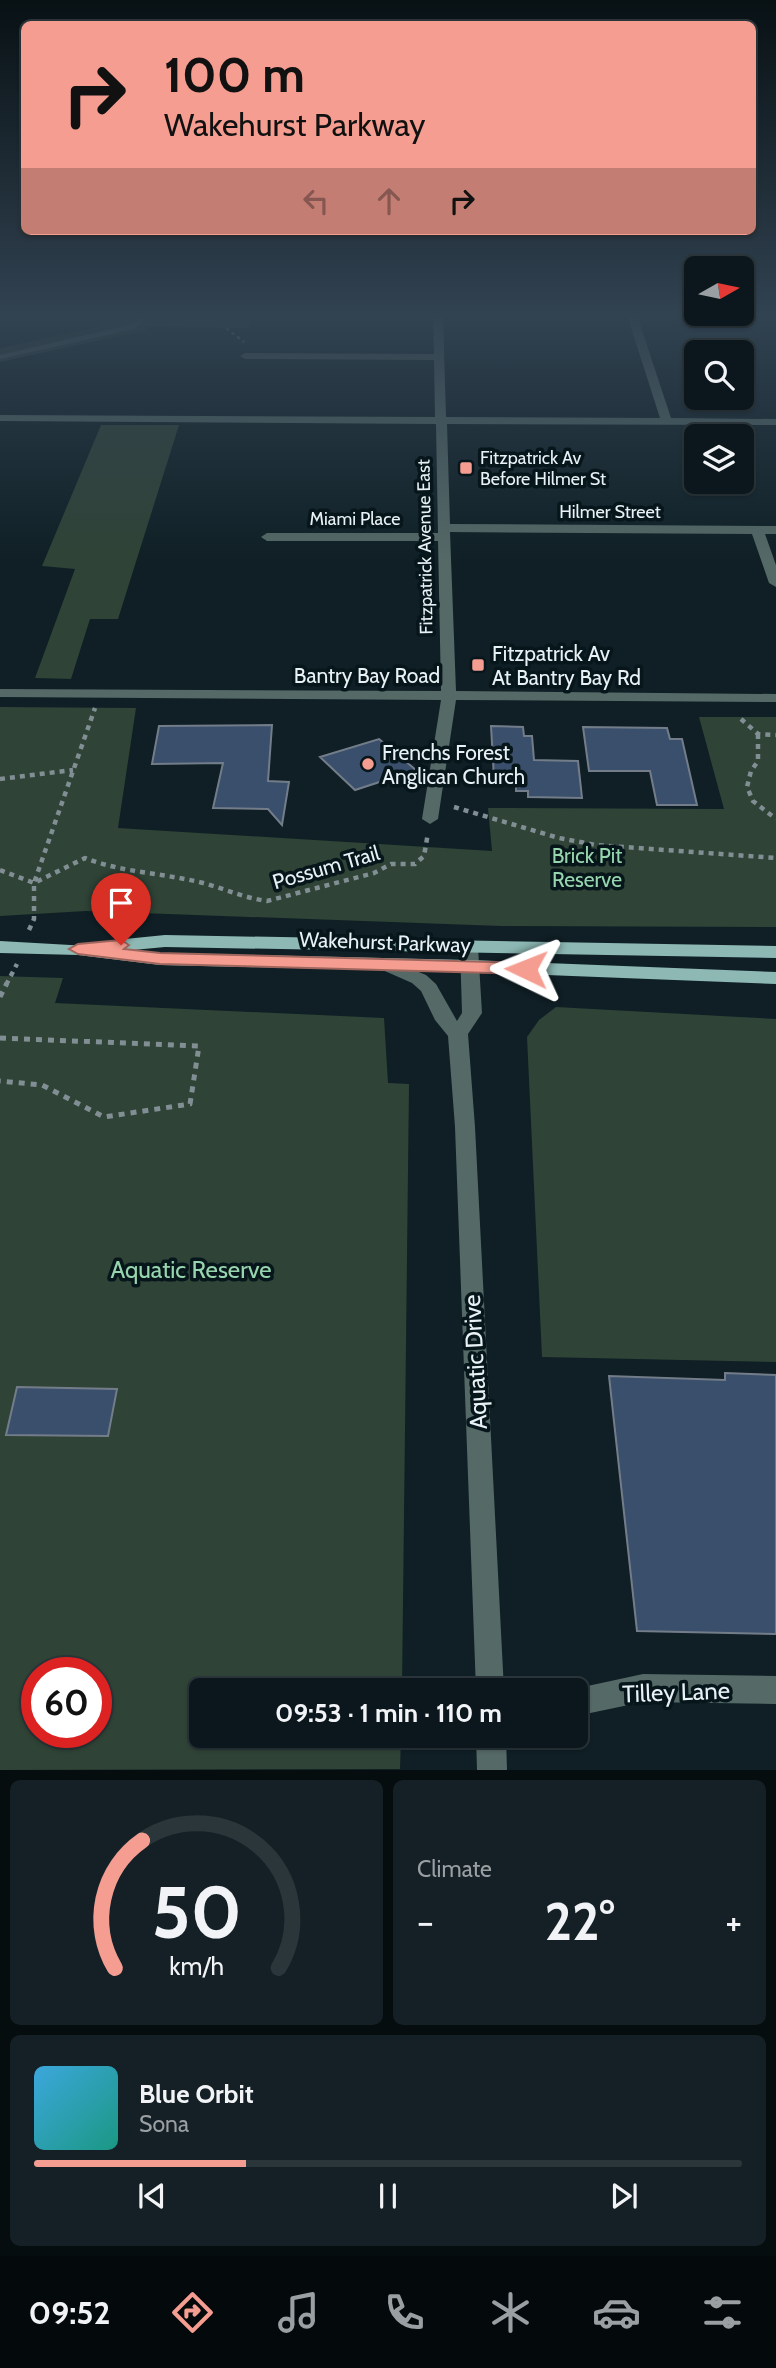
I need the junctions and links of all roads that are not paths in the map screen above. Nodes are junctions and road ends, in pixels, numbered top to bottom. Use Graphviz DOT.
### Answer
graph roads {
  1 [pos="440,398"];
  2 [pos="658,398"];
  3 [pos="0,418"];
  4 [pos="441,420"];
  5 [pos="666,421"];
  6 [pos="776,422"];
  7 [pos="757,530"];
  8 [pos="776,530"];
  9 [pos="444,533"];
  10 [pos="267,537"];
  11 [pos="776,583"];
  12 [pos="0,693"];
  13 [pos="449,697"];
  14 [pos="776,698"];
  15 [pos="431,810"];
  16 [pos="0,947"];
  17 [pos="469,947"];
  18 [pos="78,949"];
  19 [pos="776,952"];
  20 [pos="385,964"];
  21 [pos="470,967"];
  22 [pos="776,978"];
  23 [pos="458,1034"];
  24 [pos="489,1678"];
  25 [pos="776,1690"];
  26 [pos="588,1700"];
  27 [pos="491,1748"];
  28 [pos="492,1769"];
  1 -- 4 [label="street, Fitzpatrick Avenue East"];
  2 -- 5 [label="street"];
  3 -- 4 [label="street"];
  4 -- 5 [label="street"];
  4 -- 9 [label="street, Fitzpatrick Avenue East"];
  5 -- 6 [label="street"];
  7 -- 8 [label="street, Hilmer Street"];
  7 -- 9 [label="street, Hilmer Street"];
  7 -- 11 [label="street"];
  9 -- 10 [label="street, Miami Place"];
  9 -- 13 [label="street, Fitzpatrick Avenue East"];
  12 -- 13 [label="street, Bantry Bay Road"];
  13 -- 14 [label="street, Bantry Bay Road"];
  13 -- 15 [label="street, Fitzpatrick Avenue East"];
  16 -- 18 [label="main road, Wakehurst Parkway"];
  17 -- 18 [label="main road, Wakehurst Parkway"];
  17 -- 19 [label="main road, Wakehurst Parkway"];
  17 -- 21 [label="street, Aquatic Drive"];
  18 -- 20 [label="main road, Wakehurst Parkway"];
  20 -- 21 [label="main road, Wakehurst Parkway"];
  20 -- 23 [label="street"];
  21 -- 22 [label="main road, Wakehurst Parkway"];
  21 -- 23 [label="street, Aquatic Drive"];
  23 -- 24 [label="street, Aquatic Drive"];
  25 -- 26 [label="street, Tilley Lane"];
  27 -- 28 [label="street"];
}
